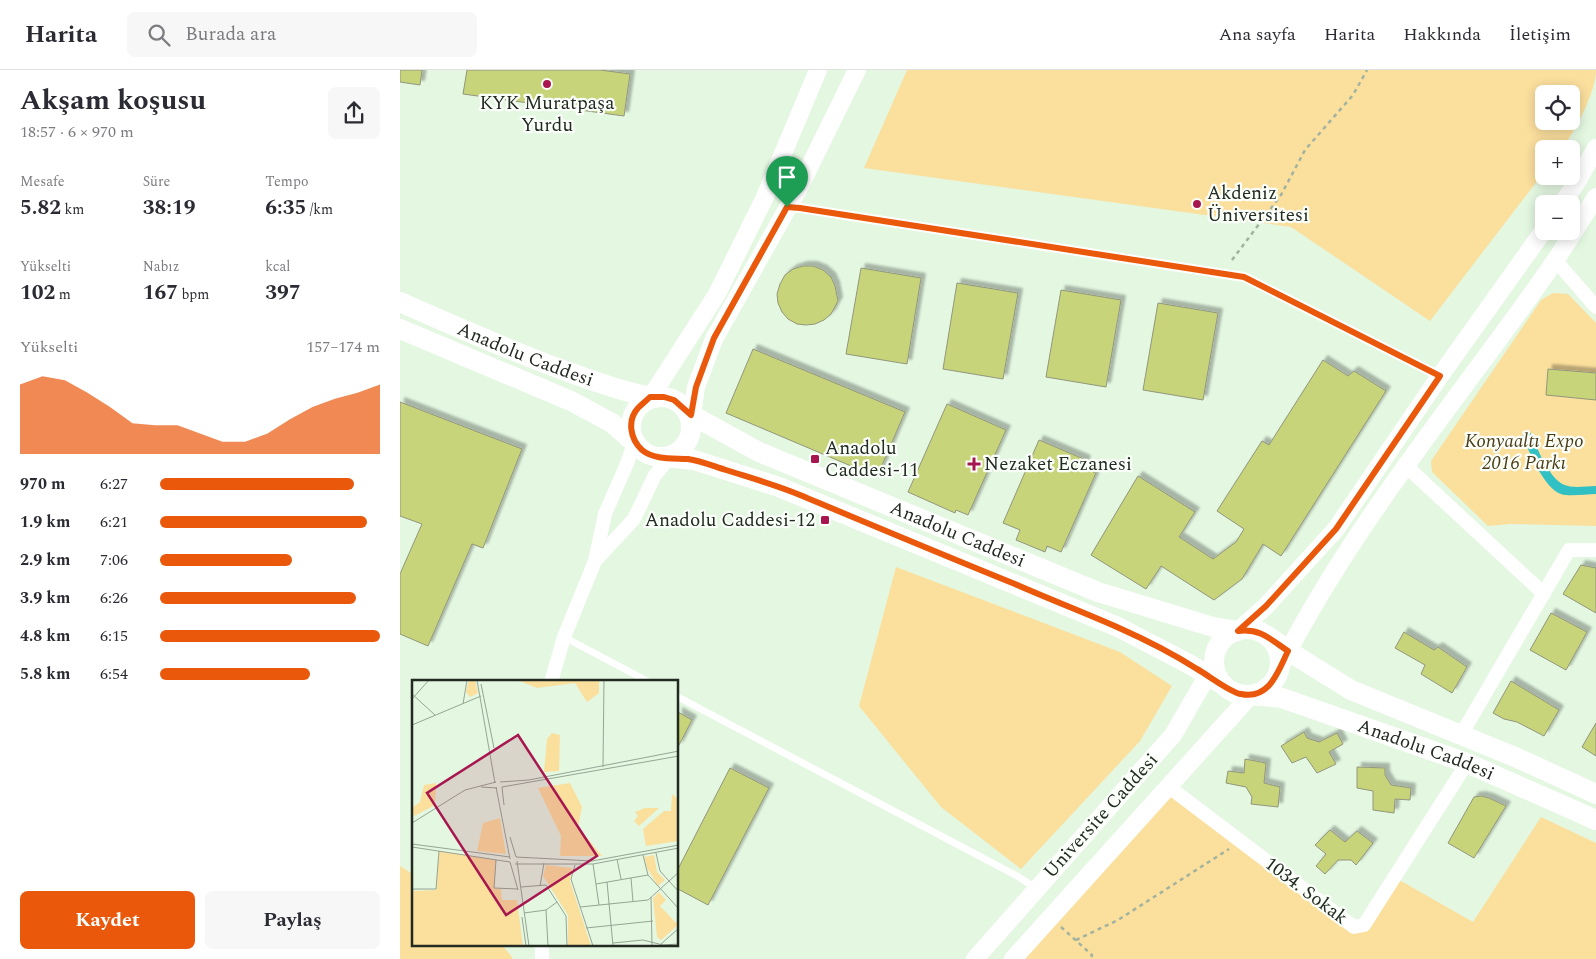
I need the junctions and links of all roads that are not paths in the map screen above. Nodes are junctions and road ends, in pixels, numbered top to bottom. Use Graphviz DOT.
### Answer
graph roads {
  1 [pos="818,70"];
  2 [pos="857,70"];
  3 [pos="1596,148"];
  4 [pos="1568,195"];
  5 [pos="1596,197"];
  6 [pos="787,207"];
  7 [pos="1537,240"];
  8 [pos="1555,260"];
  9 [pos="400,302"];
  10 [pos="1596,307"];
  11 [pos="400,329"];
  12 [pos="1440,376"];
  13 [pos="650,399"];
  14 [pos="690,417"];
  15 [pos="634,440"];
  16 [pos="668,456"];
  17 [pos="1406,466"];
  18 [pos="1596,550"];
  19 [pos="595,561"];
  20 [pos="1544,594"];
  21 [pos="1238,631"];
  22 [pos="564,637"];
  23 [pos="1284,659"];
  24 [pos="1215,674"];
  25 [pos="552,680"];
  26 [pos="645,680"];
  27 [pos="1251,695"];
  28 [pos="679,698"];
  29 [pos="1461,735"];
  30 [pos="1467,763"];
  31 [pos="1169,787"];
  32 [pos="1596,794"];
  33 [pos="1596,820"];
  34 [pos="1037,889"];
  35 [pos="542,946"];
  36 [pos="542,959"];
  37 [pos="975,959"];
  38 [pos="1013,959"];
  1 -- 13 [label="street"];
  2 -- 6 [label="street"];
  3 -- 4 [label="street"];
  5 -- 8 [label="street"];
  6 -- 12 [label="lane"];
  6 -- 14 [label="street"];
  7 -- 12 [label="street"];
  8 -- 10 [label="street"];
  8 -- 17 [label="street"];
  9 -- 13 [label="main road, Anadolu Caddesi"];
  11 -- 15 [label="main road, Anadolu Caddesi"];
  12 -- 21 [label="street"];
  13 -- 14 [label="main road"];
  13 -- 15 [label="main road"];
  14 -- 16 [label="main road"];
  14 -- 21 [label="main road, Anadolu Caddesi"];
  15 -- 16 [label="main road"];
  15 -- 19 [label="street"];
  16 -- 19 [label="street"];
  16 -- 24 [label="main road, Anadolu Caddesi"];
  17 -- 20 [label="street"];
  17 -- 23 [label="street"];
  18 -- 20 [label="street"];
  19 -- 22 [label="street"];
  20 -- 29 [label="street"];
  21 -- 23 [label="main road, Anadolu Caddesi"];
  21 -- 24 [label="main road"];
  22 -- 25 [label="street"];
  22 -- 26 [label="lane"];
  23 -- 27 [label="main road"];
  23 -- 29 [label="main road, Anadolu Caddesi"];
  24 -- 27 [label="main road"];
  24 -- 34 [label="street, Universite Caddesi"];
  27 -- 30 [label="main road, Anadolu Caddesi"];
  27 -- 31 [label="street, Universite Caddesi"];
  28 -- 34 [label="lane"];
  29 -- 32 [label="main road, Anadolu Caddesi"];
  30 -- 31 [label="street, 1034. Sokak"];
  30 -- 33 [label="main road, Anadolu Caddesi"];
  31 -- 38 [label="street, Universite Caddesi"];
  34 -- 37 [label="street, Universite Caddesi"];
  35 -- 36 [label="street"];
}
